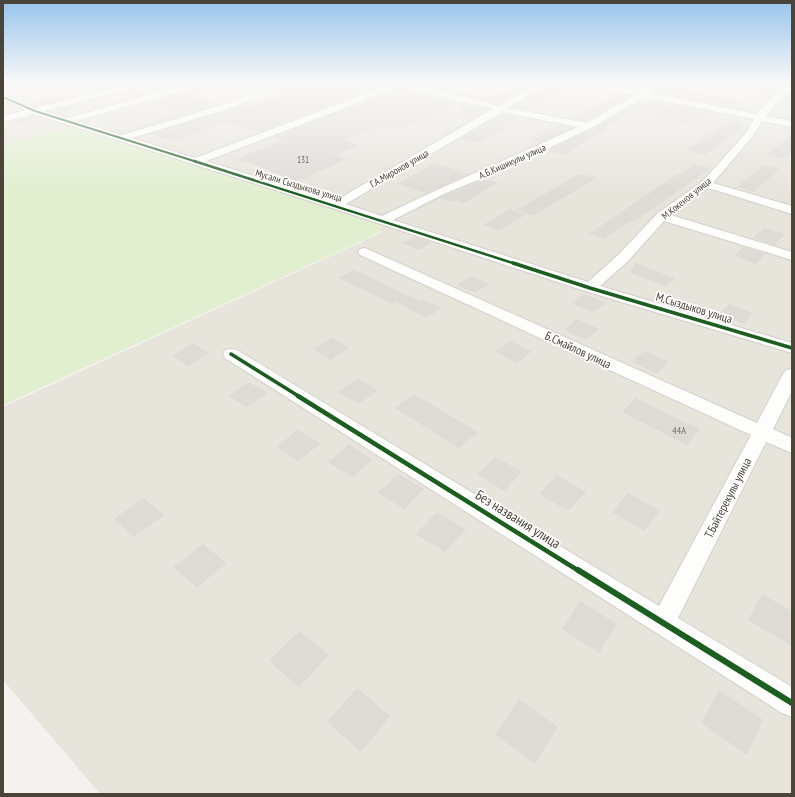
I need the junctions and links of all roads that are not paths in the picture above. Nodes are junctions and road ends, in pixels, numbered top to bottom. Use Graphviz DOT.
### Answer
graph roads {
  1 [pos="183,120"];
  2 [pos="304,120"];
  3 [pos="483,120"];
  4 [pos="559,120"];
  5 [pos="598,120"];
  6 [pos="758,120"];
  7 [pos="775,120"];
  8 [pos="67,121"];
  9 [pos="792,124"];
  10 [pos="588,126"];
  11 [pos="123,138"];
  12 [pos="196,161"];
  13 [pos="706,184"];
  14 [pos="336,205"];
  15 [pos="792,210"];
  16 [pos="662,216"];
  17 [pos="383,220"];
  18 [pos="365,252"];
  19 [pos="792,256"];
  20 [pos="590,288"];
  21 [pos="792,348"];
  22 [pos="231,354"];
  23 [pos="792,374"];
  24 [pos="762,433"];
  25 [pos="792,446"];
  26 [pos="663,622"];
  27 [pos="792,703"];
  1 -- 11 [label="street"];
  2 -- 12 [label="street"];
  3 -- 14 [label="street, Г.А.Миронов улица"];
  4 -- 10 [label="street"];
  5 -- 10 [label="street, А.Б.Кишикулы улица"];
  6 -- 13 [label="street, М.Кокенов улица"];
  7 -- 9 [label="street"];
  8 -- 11 [label="street, Мусали Сыздыкова улица"];
  10 -- 17 [label="street, А.Б.Кишикулы улица"];
  11 -- 12 [label="street, Мусали Сыздыкова улица"];
  12 -- 14 [label="street, Мусали Сыздыкова улица"];
  13 -- 15 [label="street"];
  13 -- 16 [label="street, М.Кокенов улица"];
  14 -- 17 [label="street, Мусали Сыздыкова улица"];
  16 -- 19 [label="street"];
  16 -- 20 [label="street, М.Кокенов улица"];
  17 -- 20 [label="street, Мусали Сыздыкова улица"];
  18 -- 24 [label="street, Б.Смайлов улица"];
  20 -- 21 [label="street, М.Сыздыков улица"];
  22 -- 26 [label="street, Без названия улица"];
  23 -- 24 [label="street, Т.Байтерекулы улица"];
  24 -- 25 [label="street, Б.Смайлов улица"];
  24 -- 26 [label="street, Т.Байтерекулы улица"];
  26 -- 27 [label="street, Без названия улица"];
}
